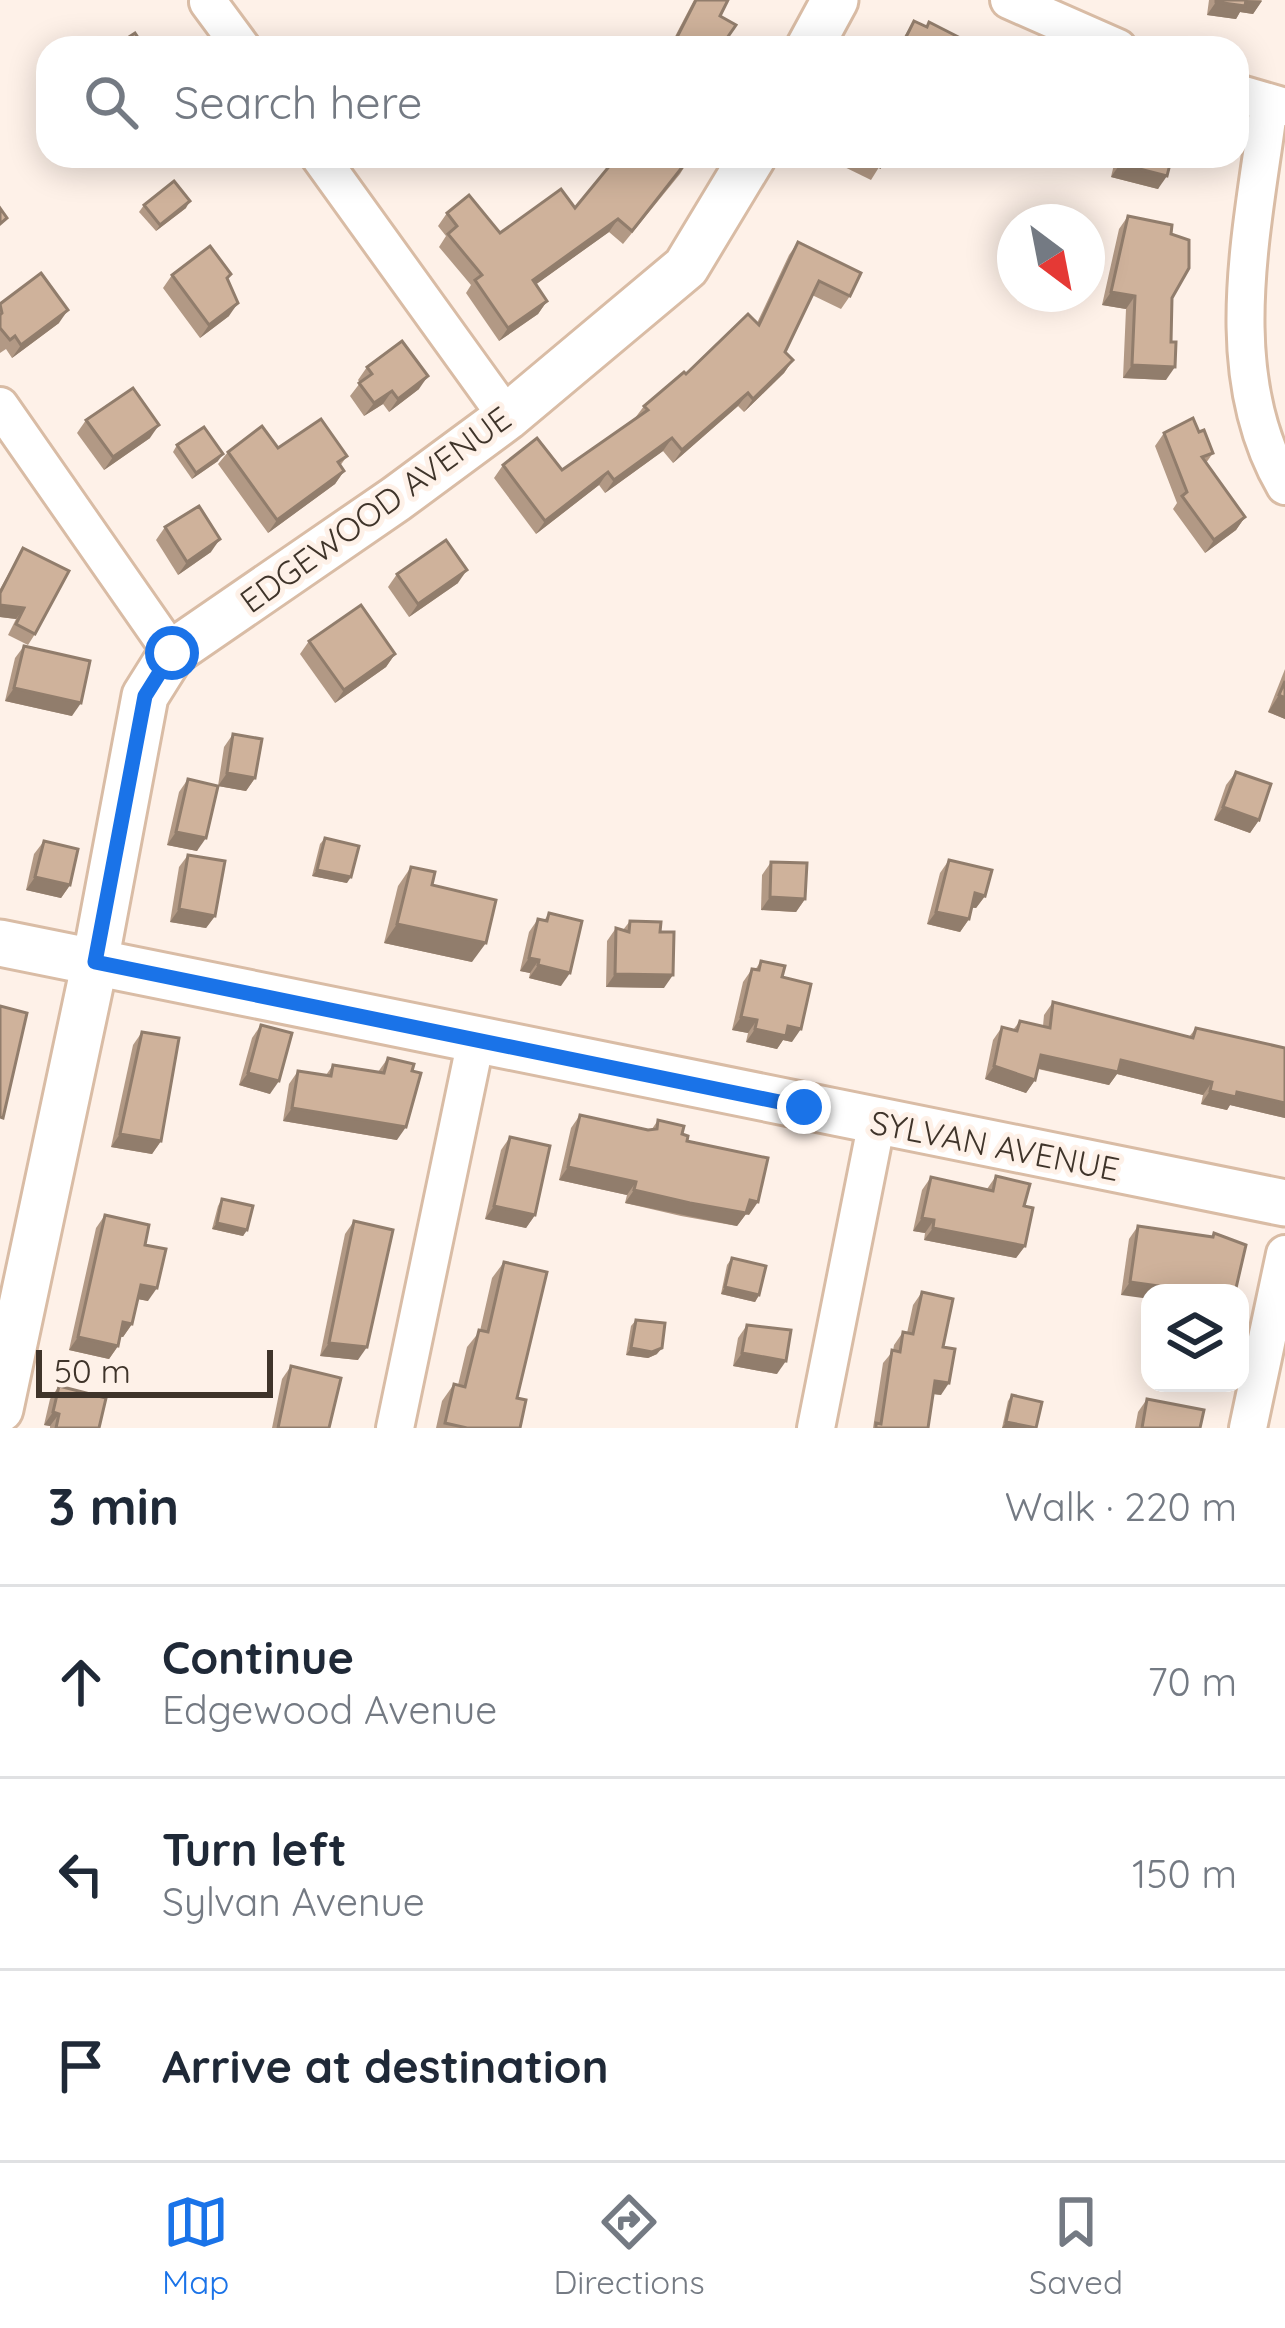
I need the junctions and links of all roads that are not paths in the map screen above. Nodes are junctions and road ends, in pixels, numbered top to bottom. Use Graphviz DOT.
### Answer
graph roads {
  1 [pos="835,0"];
  2 [pos="1009,0"];
  3 [pos="208,2"];
  4 [pos="233,36"];
  5 [pos="816,36"];
  6 [pos="1091,36"];
  7 [pos="1264,101"];
  8 [pos="329,168"];
  9 [pos="746,168"];
  10 [pos="0,406"];
  11 [pos="507,416"];
  12 [pos="1285,486"];
  13 [pos="172,653"];
  14 [pos="0,943"];
  15 [pos="95,962"];
  16 [pos="476,1040"];
  17 [pos="877,1121"];
  18 [pos="1285,1203"];
  19 [pos="1285,1254"];
  20 [pos="0,1409"];
  21 [pos="395,1428"];
  22 [pos="816,1428"];
  23 [pos="1248,1428"];
  1 -- 5 [label="street"];
  2 -- 6 [label="street"];
  3 -- 4 [label="street"];
  7 -- 12 [label="street"];
  8 -- 11 [label="street"];
  9 -- 11 [label="street, EDGEWOOD AVENUE"];
  10 -- 13 [label="street"];
  11 -- 13 [label="street, EDGEWOOD AVENUE"];
  13 -- 15 [label="street, EDGEWOOD AVENUE"];
  14 -- 15 [label="street, SYLVAN AVENUE"];
  15 -- 16 [label="street, SYLVAN AVENUE"];
  15 -- 20 [label="street, EDGEWOOD AVENUE"];
  16 -- 17 [label="street, SYLVAN AVENUE"];
  16 -- 21 [label="street"];
  17 -- 18 [label="street, SYLVAN AVENUE"];
  17 -- 22 [label="street"];
  19 -- 23 [label="street"];
}
